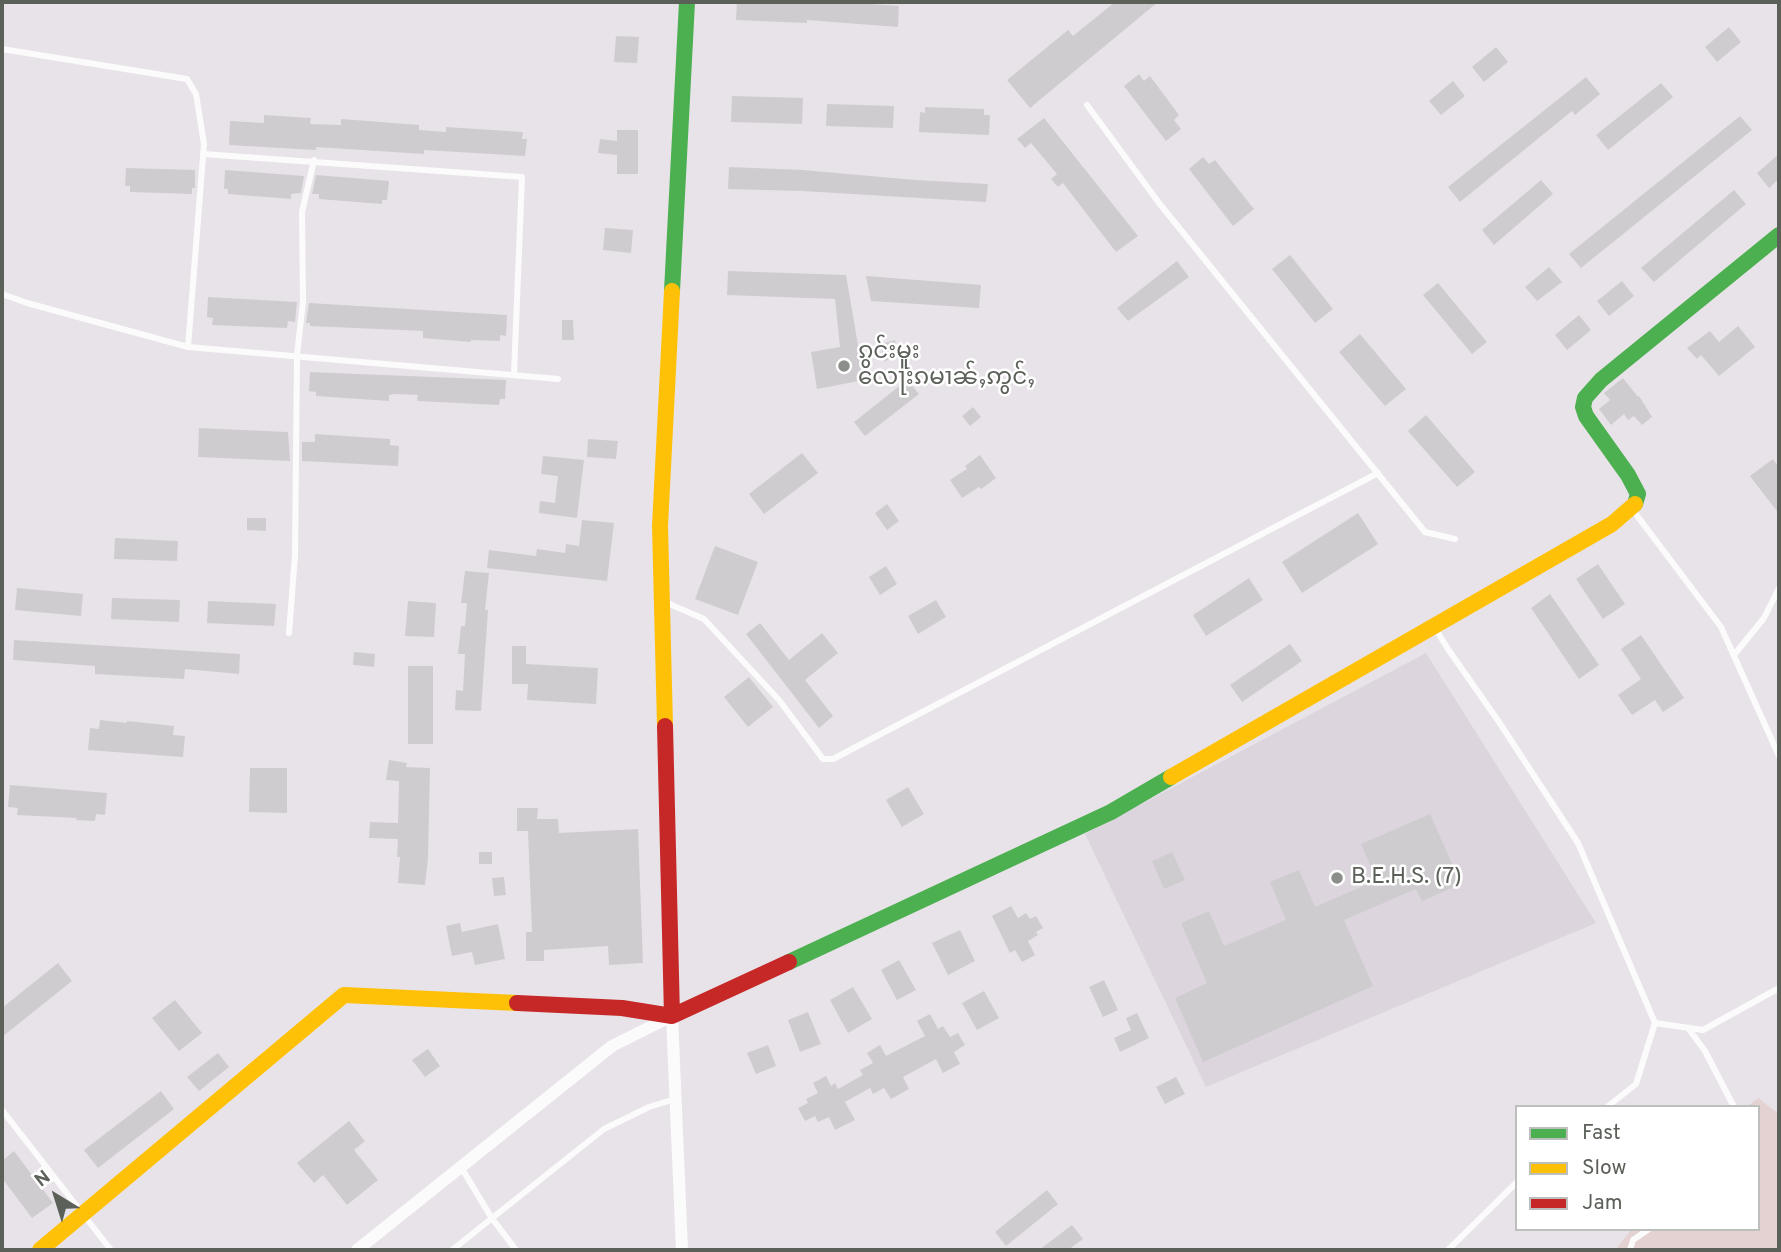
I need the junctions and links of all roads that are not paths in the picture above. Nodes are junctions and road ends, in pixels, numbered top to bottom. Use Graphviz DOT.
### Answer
graph roads {
  1 [pos="687,2"];
  2 [pos="2,49"];
  3 [pos="1087,105"];
  4 [pos="204,154"];
  5 [pos="314,160"];
  6 [pos="1779,235"];
  7 [pos="2,294"];
  8 [pos="188,346"];
  9 [pos="298,355"];
  10 [pos="514,374"];
  11 [pos="558,379"];
  12 [pos="1377,473"];
  13 [pos="1632,508"];
  14 [pos="1455,539"];
  15 [pos="1779,588"];
  16 [pos="662,601"];
  17 [pos="1434,626"];
  18 [pos="289,633"];
  19 [pos="1734,655"];
  20 [pos="1779,756"];
  21 [pos="1779,988"];
  22 [pos="672,1016"];
  23 [pos="1655,1023"];
  24 [pos="1688,1028"];
  25 [pos="675,1099"];
  26 [pos="1610,1105"];
  27 [pos="1733,1105"];
  28 [pos="2,1111"];
  29 [pos="461,1167"];
  30 [pos="1515,1184"];
  31 [pos="83,1214"];
  32 [pos="491,1217"];
  33 [pos="1646,1231"];
  34 [pos="40,1250"];
  35 [pos="111,1250"];
  36 [pos="357,1250"];
  37 [pos="452,1250"];
  38 [pos="516,1250"];
  39 [pos="682,1250"];
  40 [pos="1448,1250"];
  41 [pos="1630,1250"];
  1 -- 16 [label="street"];
  2 -- 4 [label="lane"];
  3 -- 12 [label="lane"];
  4 -- 5 [label="lane"];
  4 -- 8 [label="lane"];
  5 -- 9 [label="lane"];
  5 -- 10 [label="lane"];
  6 -- 13 [label="street"];
  7 -- 8 [label="lane"];
  8 -- 9 [label="lane"];
  9 -- 10 [label="lane"];
  9 -- 18 [label="lane"];
  10 -- 11 [label="lane"];
  12 -- 14 [label="lane"];
  12 -- 16 [label="lane"];
  13 -- 17 [label="street"];
  13 -- 19 [label="lane"];
  15 -- 19 [label="lane"];
  16 -- 22 [label="street"];
  17 -- 22 [label="street"];
  17 -- 23 [label="lane"];
  19 -- 20 [label="lane"];
  21 -- 24 [label="lane"];
  22 -- 25 [label="street"];
  22 -- 29 [label="street"];
  22 -- 31 [label="street"];
  23 -- 24 [label="lane"];
  23 -- 26 [label="lane"];
  24 -- 27 [label="lane"];
  25 -- 32 [label="lane"];
  25 -- 39 [label="street"];
  28 -- 31 [label="lane"];
  29 -- 32 [label="lane"];
  29 -- 36 [label="street"];
  30 -- 40 [label="lane"];
  31 -- 34 [label="street"];
  31 -- 35 [label="lane"];
  32 -- 37 [label="lane"];
  32 -- 38 [label="lane"];
  33 -- 41 [label="lane"];
}
